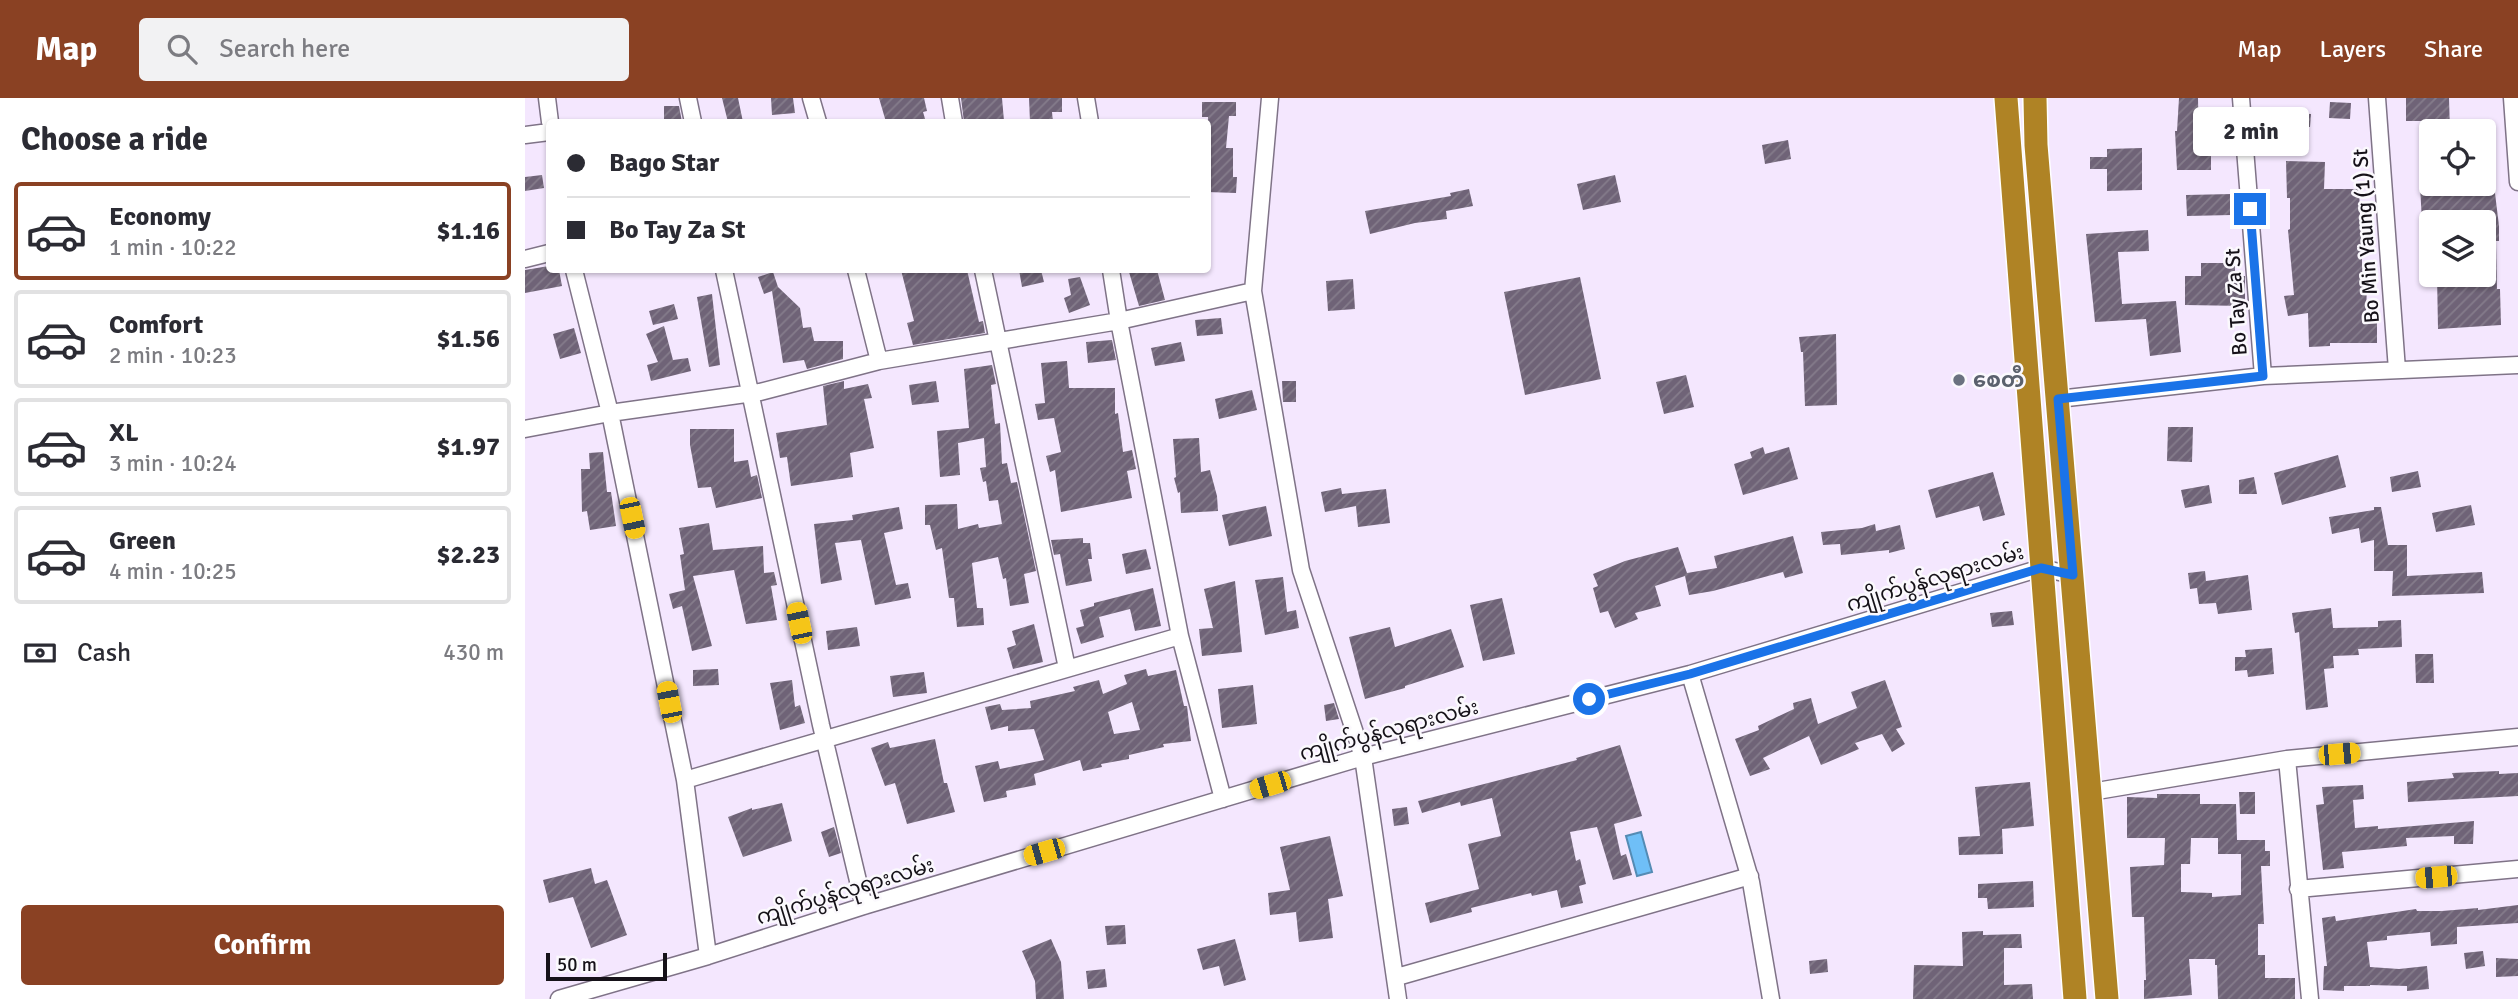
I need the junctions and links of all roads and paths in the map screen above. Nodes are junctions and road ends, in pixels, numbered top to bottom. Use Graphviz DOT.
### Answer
graph roads {
  1 [pos="547,98"];
  2 [pos="688,98"];
  3 [pos="811,98"];
  4 [pos="950,98"];
  5 [pos="1086,98"];
  6 [pos="1271,98"];
  7 [pos="2006,98"];
  8 [pos="2035,98"];
  9 [pos="2241,98"];
  10 [pos="2377,98"];
  11 [pos="2512,98"];
  12 [pos="550,119"];
  13 [pos="692,119"];
  14 [pos="817,119"];
  15 [pos="954,119"];
  16 [pos="1090,119"];
  17 [pos="546,132"];
  18 [pos="525,135"];
  19 [pos="2518,182"];
  20 [pos="546,254"];
  21 [pos="525,259"];
  22 [pos="575,273"];
  23 [pos="725,273"];
  24 [pos="857,273"];
  25 [pos="984,273"];
  26 [pos="1111,273"];
  27 [pos="1253,290"];
  28 [pos="1119,321"];
  29 [pos="997,341"];
  30 [pos="879,361"];
  31 [pos="2518,365"];
  32 [pos="2397,370"];
  33 [pos="2263,376"];
  34 [pos="750,394"];
  35 [pos="2058,399"];
  36 [pos="610,413"];
  37 [pos="525,429"];
  38 [pos="2041,568"];
  39 [pos="2073,575"];
  40 [pos="1179,636"];
  41 [pos="1067,668"];
  42 [pos="1690,674"];
  43 [pos="2518,737"];
  44 [pos="824,739"];
  45 [pos="1363,757"];
  46 [pos="2287,759"];
  47 [pos="685,780"];
  48 [pos="2091,792"];
  49 [pos="1223,799"];
  50 [pos="2518,869"];
  51 [pos="1750,876"];
  52 [pos="2298,889"];
  53 [pos="864,906"];
  54 [pos="708,956"];
  55 [pos="1397,978"];
  56 [pos="559,999"];
  57 [pos="1398,999"];
  58 [pos="1770,999"];
  59 [pos="2075,999"];
  60 [pos="2107,999"];
  61 [pos="2311,999"];
  1 -- 12 [label="street"];
  2 -- 13 [label="street"];
  3 -- 14 [label="street"];
  4 -- 15 [label="street"];
  5 -- 16 [label="street"];
  6 -- 27 [label="street"];
  7 -- 38 [label="highway"];
  8 -- 35 [label="highway"];
  9 -- 33 [label="street, Bo Tay Za St"];
  10 -- 32 [label="street, Bo Min Yaung (1) St"];
  11 -- 19 [label="street"];
  17 -- 18 [label="street"];
  20 -- 21 [label="street"];
  22 -- 36 [label="street"];
  23 -- 34 [label="street"];
  24 -- 30 [label="street"];
  25 -- 29 [label="street"];
  26 -- 28 [label="street"];
  27 -- 28 [label="street"];
  27 -- 45 [label="street"];
  28 -- 29 [label="street"];
  28 -- 40 [label="street"];
  29 -- 30 [label="street"];
  29 -- 41 [label="street"];
  30 -- 34 [label="street"];
  31 -- 32 [label="street"];
  32 -- 33 [label="street"];
  33 -- 35 [label="street"];
  34 -- 36 [label="street"];
  34 -- 44 [label="street"];
  35 -- 39 [label="highway"];
  36 -- 37 [label="street"];
  36 -- 47 [label="street"];
  38 -- 39 [label="street, ကျိုက်ပွန်လုရားလမ်း"];
  38 -- 42 [label="street, ကျိုက်ပွန်လုရားလမ်း"];
  38 -- 59 [label="highway"];
  39 -- 48 [label="highway"];
  40 -- 41 [label="street"];
  40 -- 49 [label="street"];
  41 -- 44 [label="street"];
  42 -- 45 [label="street, ကျိုက်ပွန်လုရားလမ်း"];
  42 -- 51 [label="street"];
  43 -- 46 [label="street"];
  44 -- 47 [label="street"];
  44 -- 53 [label="street"];
  45 -- 49 [label="street, ကျိုက်ပွန်လုရားလမ်း"];
  45 -- 55 [label="street"];
  46 -- 48 [label="street"];
  46 -- 52 [label="street"];
  47 -- 54 [label="street"];
  48 -- 60 [label="highway"];
  49 -- 53 [label="street, ကျိုက်ပွန်လုရားလမ်း"];
  50 -- 52 [label="street"];
  51 -- 55 [label="street"];
  51 -- 58 [label="street"];
  52 -- 61 [label="street"];
  53 -- 54 [label="street, ကျိုက်ပွန်လုရားလမ်း"];
  54 -- 56 [label="street, ကျိုက်ပွန်လုရားလမ်း"];
  55 -- 57 [label="street"];
}
